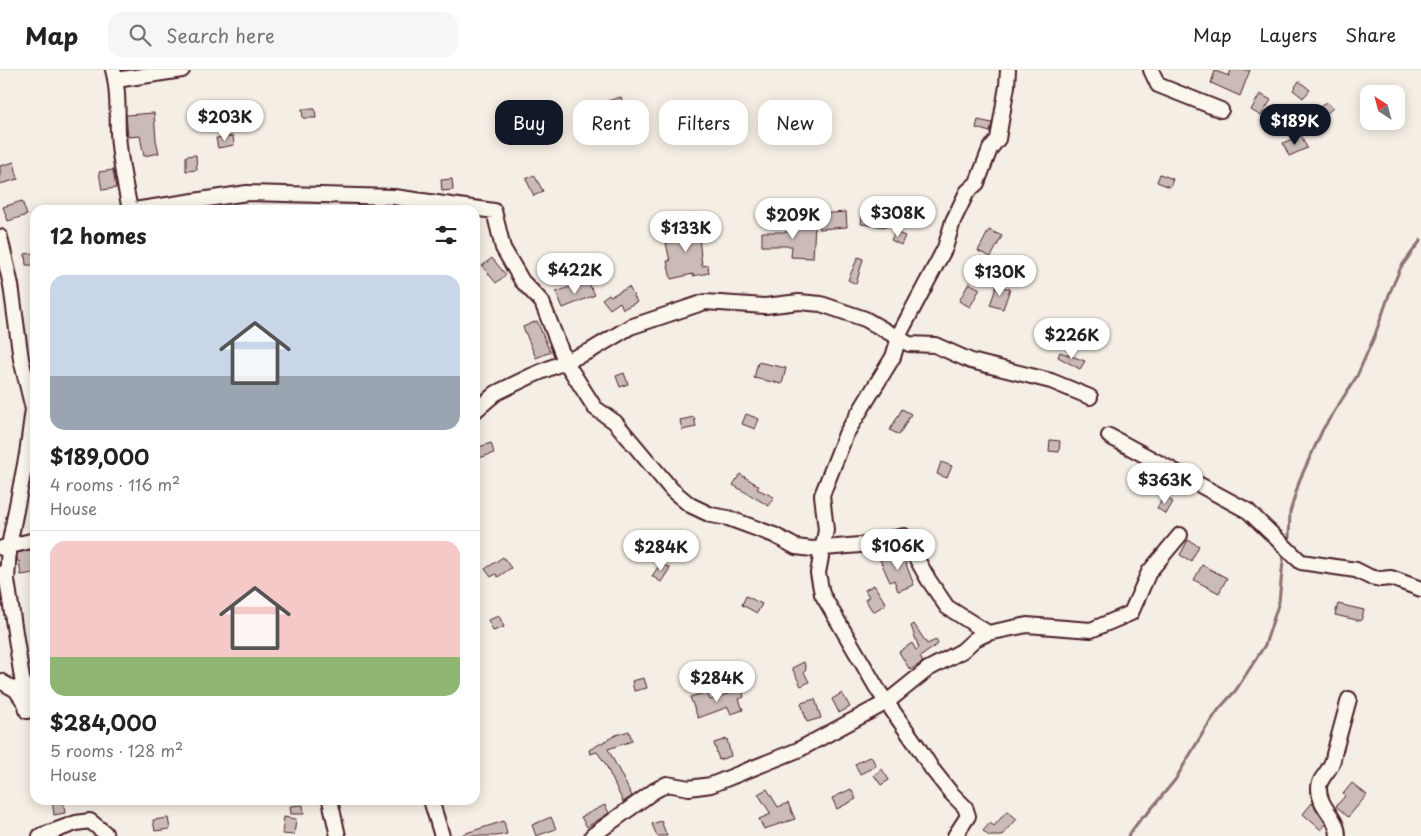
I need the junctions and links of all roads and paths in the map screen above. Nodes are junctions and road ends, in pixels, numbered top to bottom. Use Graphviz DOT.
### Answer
graph roads {
  1 [pos="182,70"];
  2 [pos="1008,70"];
  3 [pos="1151,70"];
  4 [pos="115,75"];
  5 [pos="1221,110"];
  6 [pos="131,205"];
  7 [pos="166,205"];
  8 [pos="456,205"];
  9 [pos="480,208"];
  10 [pos="0,237"];
  11 [pos="899,338"];
  12 [pos="565,361"];
  13 [pos="30,396"];
  14 [pos="1090,397"];
  15 [pos="480,406"];
  16 [pos="30,432"];
  17 [pos="1109,436"];
  18 [pos="1180,535"];
  19 [pos="30,541"];
  20 [pos="4,548"];
  21 [pos="822,548"];
  22 [pos="0,565"];
  23 [pos="7,580"];
  24 [pos="1421,589"];
  25 [pos="988,633"];
  26 [pos="0,681"];
  27 [pos="1349,699"];
  28 [pos="886,702"];
  29 [pos="331,805"];
  30 [pos="433,805"];
  31 [pos="40,836"];
  32 [pos="106,836"];
  33 [pos="338,836"];
  34 [pos="442,836"];
  35 [pos="592,836"];
  36 [pos="955,836"];
  37 [pos="1338,836"];
  1 -- 4 [label="street"];
  2 -- 11 [label="street"];
  3 -- 5 [label="street"];
  4 -- 6 [label="street"];
  7 -- 8 [label="street"];
  9 -- 12 [label="street"];
  10 -- 13 [label="street"];
  11 -- 12 [label="street"];
  11 -- 14 [label="street"];
  11 -- 21 [label="street"];
  12 -- 15 [label="street"];
  12 -- 21 [label="street"];
  16 -- 20 [label="street"];
  17 -- 24 [label="street"];
  18 -- 25 [label="street"];
  19 -- 20 [label="street"];
  20 -- 23 [label="street"];
  21 -- 25 [label="street"];
  21 -- 28 [label="street"];
  22 -- 23 [label="street"];
  23 -- 26 [label="street"];
  25 -- 28 [label="street"];
  27 -- 37 [label="street"];
  28 -- 35 [label="street"];
  28 -- 36 [label="street"];
  29 -- 33 [label="street"];
  30 -- 34 [label="street"];
  31 -- 32 [label="street"];
}
